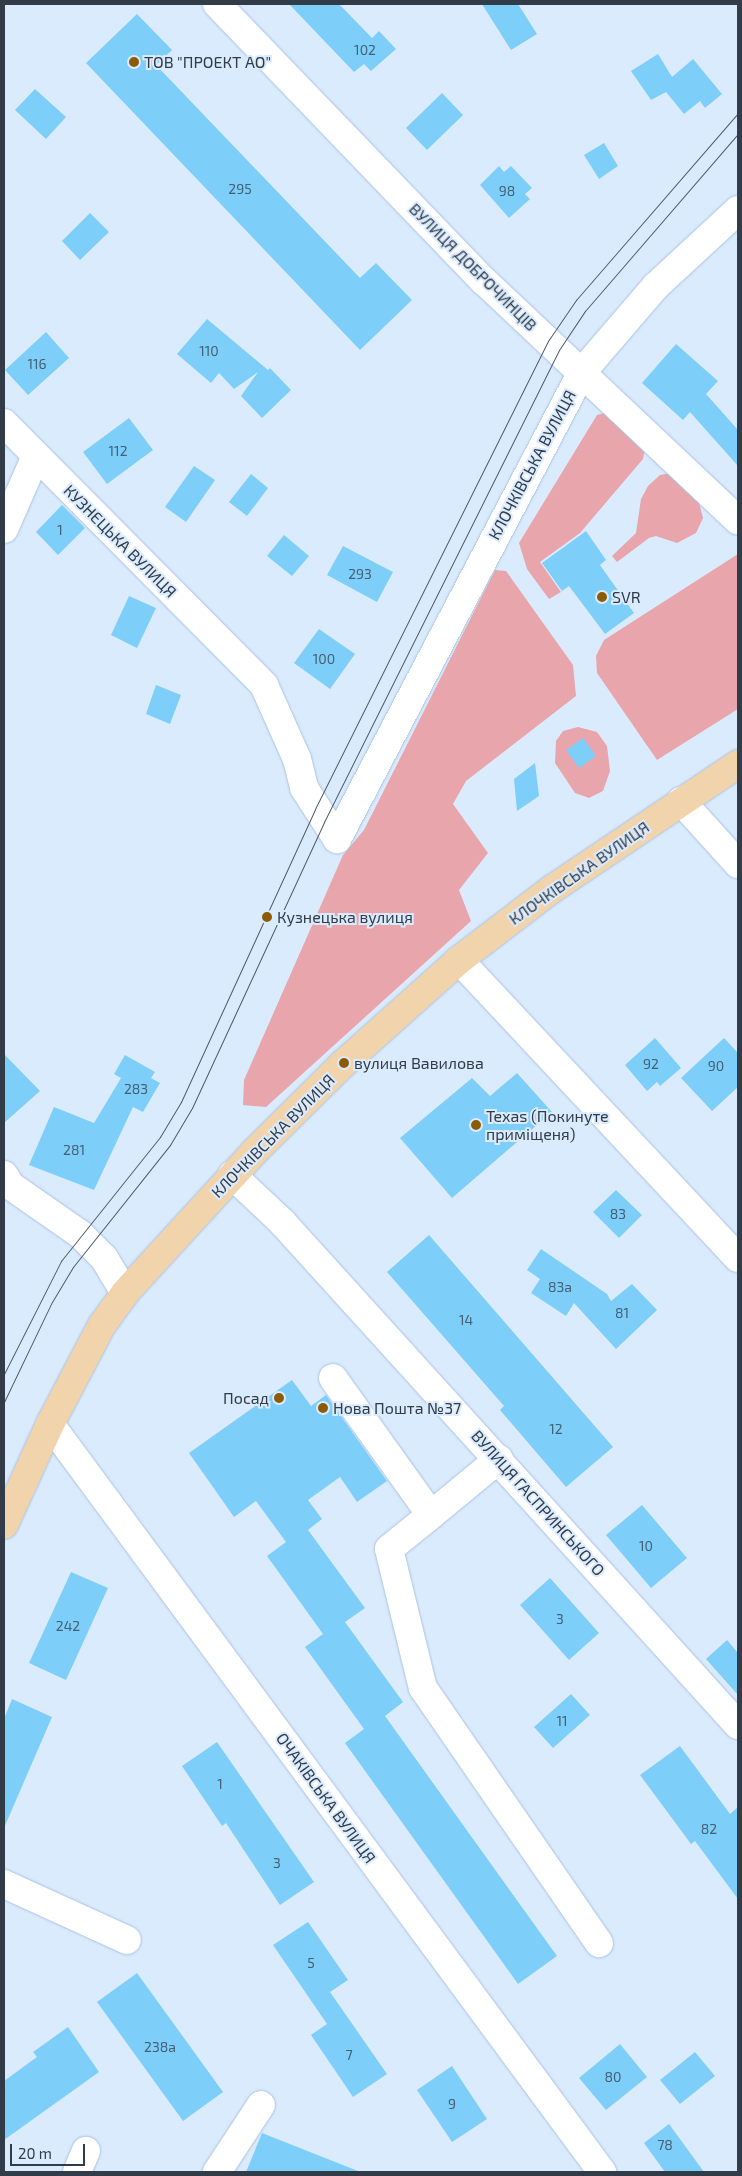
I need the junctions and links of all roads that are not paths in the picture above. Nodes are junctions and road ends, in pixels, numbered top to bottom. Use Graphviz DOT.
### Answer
graph roads {
  1 [pos="217,4"];
  2 [pos="738,210"];
  3 [pos="582,372"];
  4 [pos="4,424"];
  5 [pos="36,456"];
  6 [pos="738,520"];
  7 [pos="4,529"];
  8 [pos="738,764"];
  9 [pos="681,801"];
  10 [pos="336,839"];
  11 [pos="738,864"];
  12 [pos="459,960"];
  13 [pos="4,1175"];
  14 [pos="232,1175"];
  15 [pos="738,1258"];
  16 [pos="125,1293"];
  17 [pos="333,1378"];
  18 [pos="50,1424"];
  19 [pos="499,1459"];
  20 [pos="430,1515"];
  21 [pos="4,1525"];
  22 [pos="738,1725"];
  23 [pos="4,1884"];
  24 [pos="127,1940"];
  25 [pos="599,1942"];
  26 [pos="261,2106"];
  27 [pos="217,2172"];
  28 [pos="602,2172"];
  1 -- 3 [label="street, ВУЛИЦЯ ДОБРОЧИНЦІВ"];
  2 -- 3 [label="street, КЛОЧКІВСЬКА ВУЛИЦЯ"];
  3 -- 6 [label="street, ВУЛИЦЯ ДОБРОЧИНЦІВ"];
  3 -- 10 [label="street, КЛОЧКІВСЬКА ВУЛИЦЯ"];
  4 -- 5 [label="street, КУЗНЕЦЬКА ВУЛИЦЯ"];
  5 -- 7 [label="street"];
  5 -- 10 [label="street, КУЗНЕЦЬКА ВУЛИЦЯ"];
  8 -- 9 [label="main road, КЛОЧКІВСЬКА ВУЛИЦЯ"];
  9 -- 11 [label="street"];
  9 -- 12 [label="main road, КЛОЧКІВСЬКА ВУЛИЦЯ"];
  12 -- 14 [label="main road, КЛОЧКІВСЬКА ВУЛИЦЯ"];
  12 -- 15 [label="street"];
  13 -- 16 [label="street"];
  14 -- 16 [label="main road, КЛОЧКІВСЬКА ВУЛИЦЯ"];
  14 -- 19 [label="street, ВУЛИЦЯ ГАСПРИНСЬКОГО"];
  16 -- 18 [label="main road, КЛОЧКІВСЬКА ВУЛИЦЯ"];
  17 -- 20 [label="street"];
  18 -- 21 [label="main road, КЛОЧКІВСЬКА ВУЛИЦЯ"];
  18 -- 28 [label="street, ОЧАКІВСЬКА ВУЛИЦЯ"];
  19 -- 20 [label="street"];
  19 -- 22 [label="street, ВУЛИЦЯ ГАСПРИНСЬКОГО"];
  20 -- 25 [label="street"];
  23 -- 24 [label="street"];
  26 -- 27 [label="street"];
}
